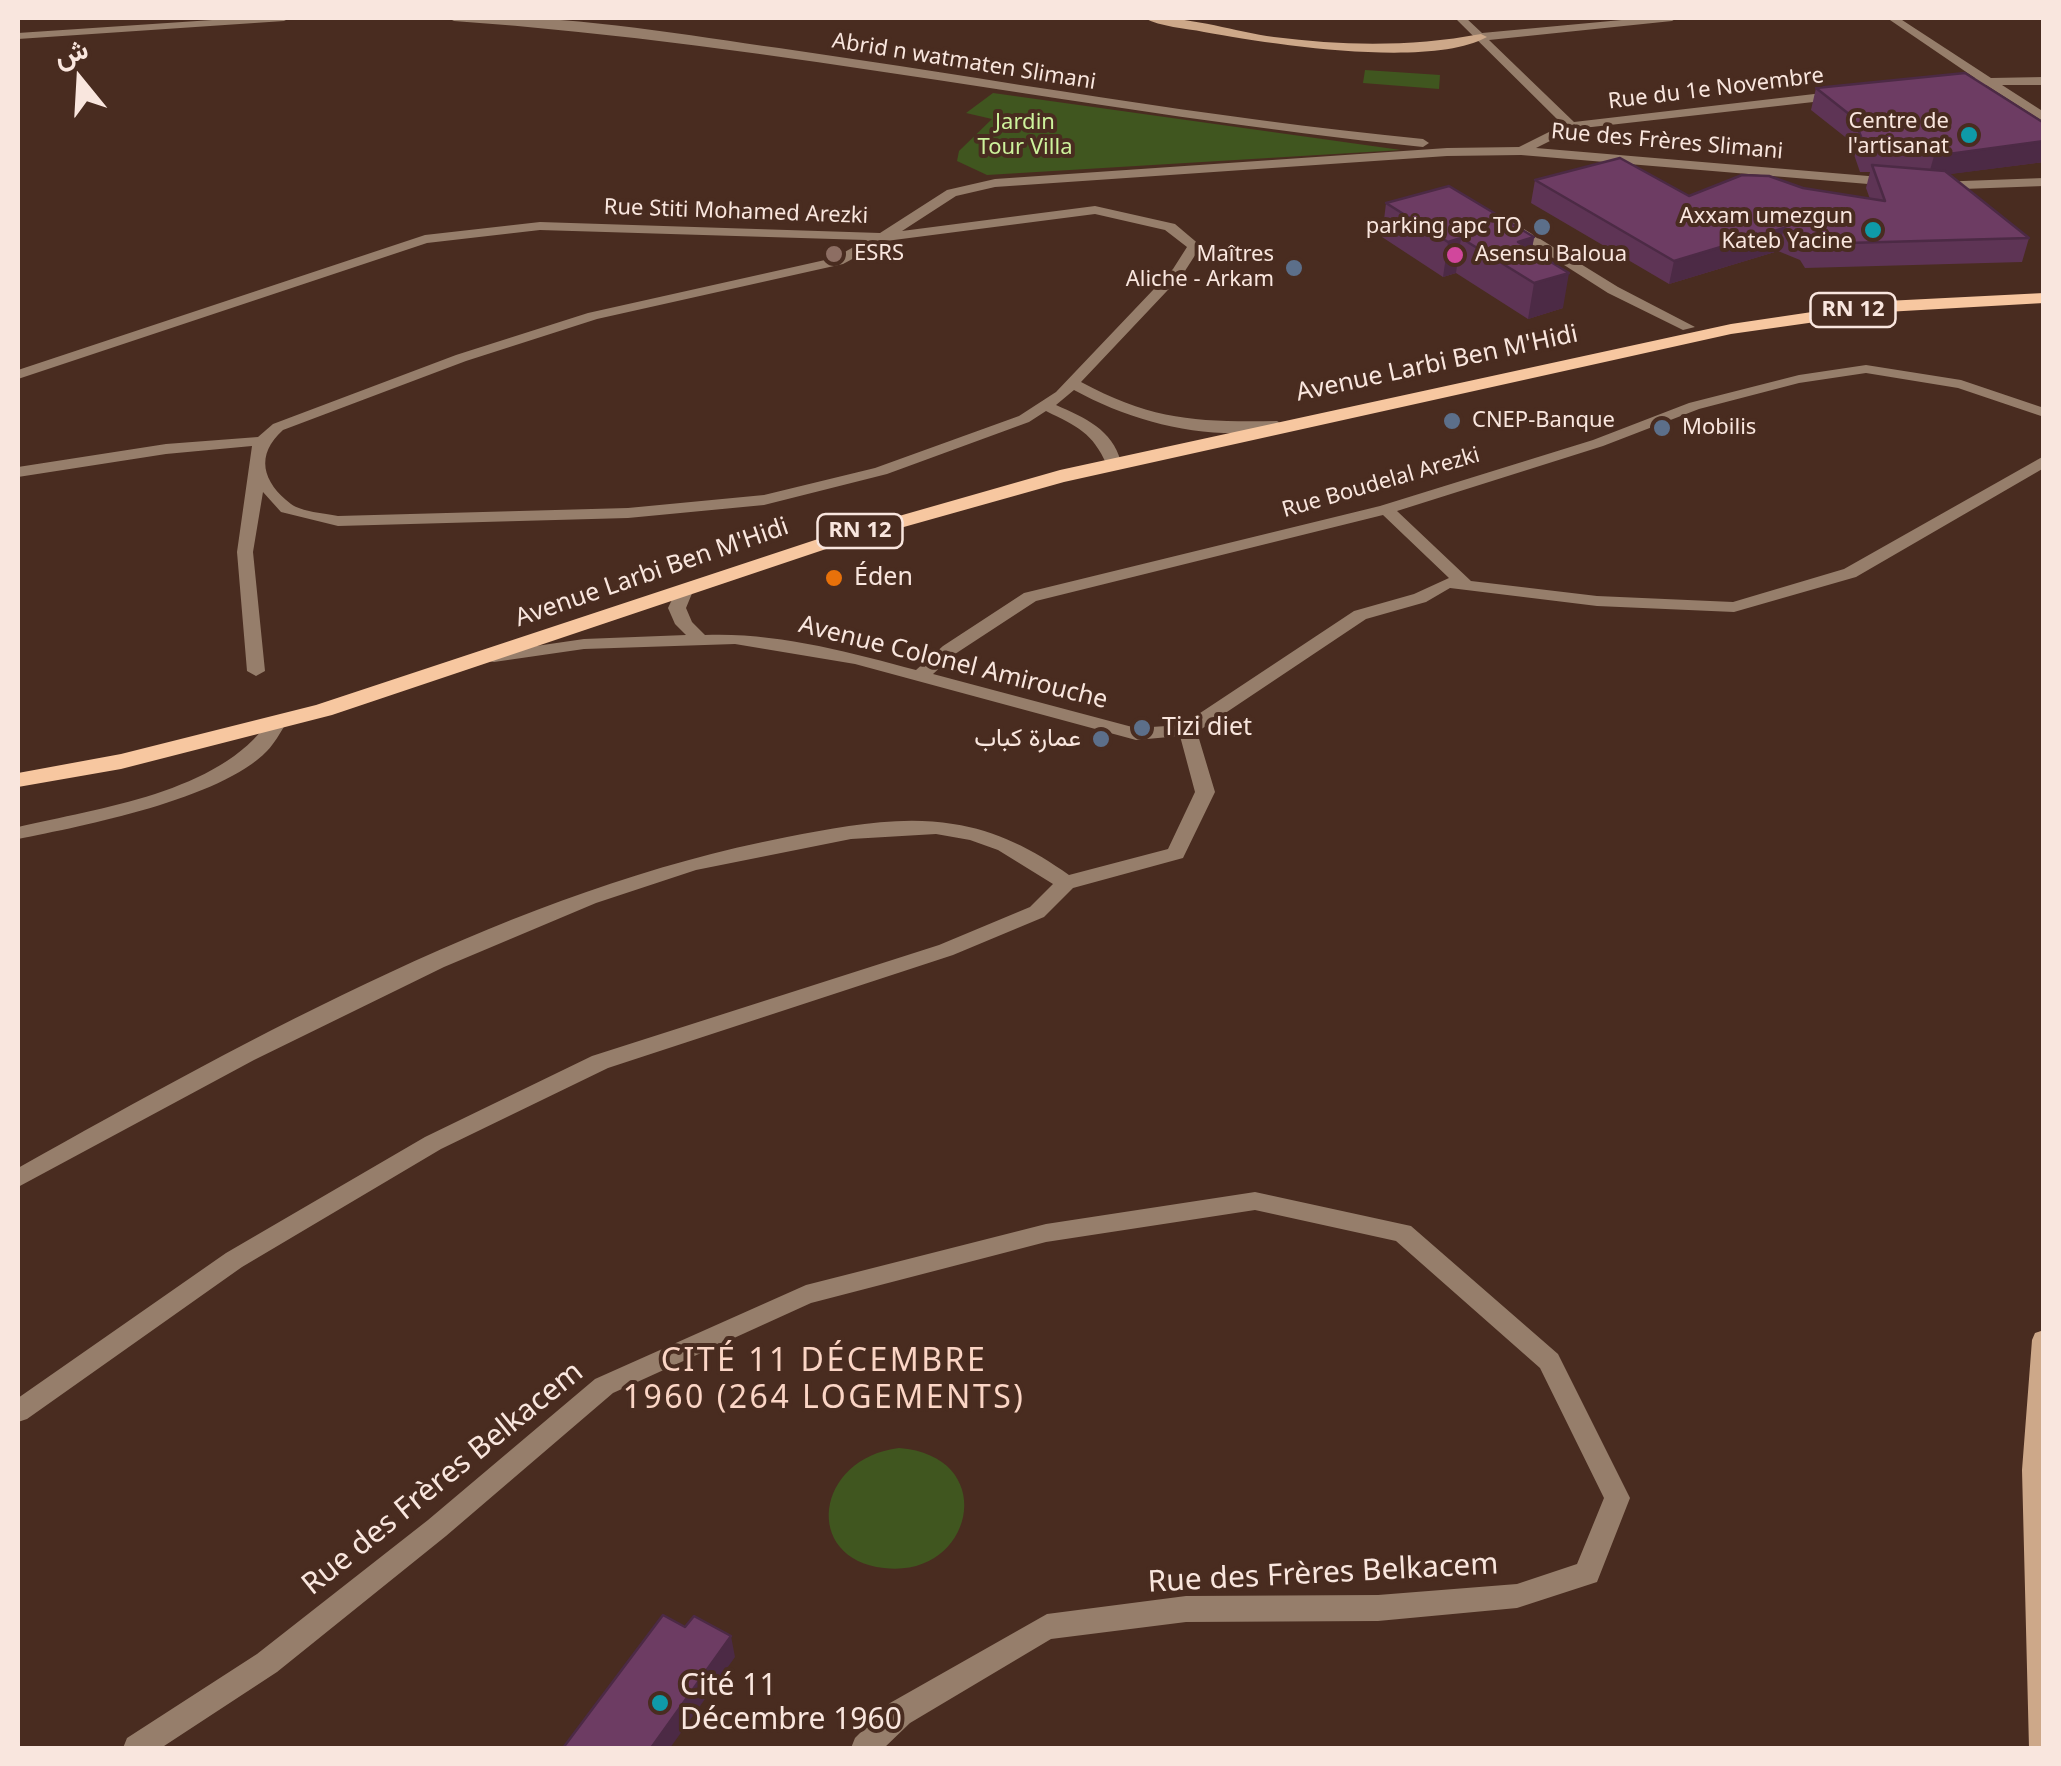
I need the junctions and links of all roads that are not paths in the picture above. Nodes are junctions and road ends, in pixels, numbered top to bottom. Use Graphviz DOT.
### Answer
graph roads {
  1 [pos="284,18"];
  2 [pos="454,18"];
  3 [pos="1150,18"];
  4 [pos="1198,18"];
  5 [pos="1460,18"];
  6 [pos="1670,18"];
  7 [pos="1892,18"];
  8 [pos="18,36"];
  9 [pos="1481,37"];
  10 [pos="1980,78"];
  11 [pos="2044,81"];
  12 [pos="1941,83"];
  13 [pos="1862,92"];
  14 [pos="2044,118"];
  15 [pos="1571,126"];
  16 [pos="1288,132"];
  17 [pos="1521,151"];
  18 [pos="1900,182"];
  19 [pos="2044,182"];
  20 [pos="1919,184"];
  21 [pos="1491,212"];
  22 [pos="884,237"];
  23 [pos="2044,285"];
  24 [pos="2044,298"];
  25 [pos="2044,309"];
  26 [pos="1688,327"];
  27 [pos="1666,342"];
  28 [pos="18,375"];
  29 [pos="1073,384"];
  30 [pos="1047,406"];
  31 [pos="2044,413"];
  32 [pos="1277,426"];
  33 [pos="262,441"];
  34 [pos="1114,462"];
  35 [pos="2044,462"];
  36 [pos="18,472"];
  37 [pos="258,476"];
  38 [pos="1386,509"];
  39 [pos="1463,582"];
  40 [pos="684,592"];
  41 [pos="700,640"];
  42 [pos="494,657"];
  43 [pos="256,670"];
  44 [pos="921,675"];
  45 [pos="276,725"];
  46 [pos="1187,730"];
  47 [pos="18,769"];
  48 [pos="68,772"];
  49 [pos="18,780"];
  50 [pos="18,790"];
  51 [pos="18,834"];
  52 [pos="1066,883"];
  53 [pos="18,1178"];
  54 [pos="2044,1340"];
  55 [pos="18,1411"];
  56 [pos="137,1748"];
  57 [pos="865,1748"];
  58 [pos="2042,1748"];
  1 -- 8 [label="street"];
  2 -- 16 [label="street, Abrid n watmaten Slimani"];
  3 -- 9 [label="main road"];
  4 -- 9 [label="main road"];
  5 -- 9 [label="street"];
  6 -- 9 [label="street"];
  7 -- 10 [label="street"];
  9 -- 15 [label="street"];
  10 -- 11 [label="street"];
  10 -- 12 [label="street"];
  10 -- 14 [label="street"];
  13 -- 15 [label="street, Rue du 1e Novembre"];
  15 -- 17 [label="street, Rue du 1e Novembre"];
  16 -- 17 [label="street, Rue des Frères Slimani"];
  17 -- 18 [label="street, Rue des Frères Slimani"];
  17 -- 22 [label="street, Rue Stiti Mohamed Arezki"];
  19 -- 20 [label="street"];
  21 -- 26 [label="street"];
  22 -- 28 [label="street, Rue Stiti Mohamed Arezki"];
  22 -- 29 [label="street"];
  22 -- 33 [label="street"];
  23 -- 26 [label="main road, Avenue Larbi Ben M'Hidi"];
  24 -- 27 [label="main road, Avenue Larbi Ben M'Hidi / RN 12"];
  25 -- 27 [label="main road, Avenue Larbi Ben M'Hidi"];
  26 -- 27 [label="main road, Avenue Larbi Ben M'Hidi"];
  27 -- 32 [label="main road, Avenue Larbi Ben M'Hidi / RN 12"];
  29 -- 30 [label="street"];
  29 -- 32 [label="street"];
  30 -- 34 [label="street"];
  30 -- 37 [label="street"];
  31 -- 38 [label="street, Rue Boudelal Arezki"];
  32 -- 34 [label="main road, Avenue Larbi Ben M'Hidi / RN 12"];
  33 -- 36 [label="street"];
  33 -- 37 [label="street"];
  34 -- 40 [label="main road, Avenue Larbi Ben M'Hidi / RN 12"];
  35 -- 39 [label="street, Avenue Colonel Amirouche"];
  37 -- 43 [label="street"];
  38 -- 39 [label="street"];
  38 -- 44 [label="street, Rue Boudelal Arezki"];
  39 -- 46 [label="street, Avenue Colonel Amirouche"];
  40 -- 41 [label="street"];
  40 -- 42 [label="main road, Avenue Larbi Ben M'Hidi / RN 12"];
  41 -- 42 [label="street, Avenue Colonel Amirouche"];
  41 -- 44 [label="street, Avenue Colonel Amirouche"];
  42 -- 45 [label="main road, Avenue Larbi Ben M'Hidi / RN 12"];
  44 -- 46 [label="street, Avenue Colonel Amirouche"];
  45 -- 48 [label="main road, Avenue Larbi Ben M'Hidi / RN 12"];
  45 -- 51 [label="street"];
  46 -- 52 [label="street"];
  47 -- 48 [label="main road, Avenue Larbi Ben M'Hidi"];
  48 -- 49 [label="main road, Avenue Larbi Ben M'Hidi / RN 12"];
  48 -- 50 [label="main road, Avenue Larbi Ben M'Hidi"];
  52 -- 53 [label="street"];
  52 -- 55 [label="street"];
  54 -- 58 [label="main road"];
  56 -- 57 [label="street, Rue des Frères Belkacem"];
}
